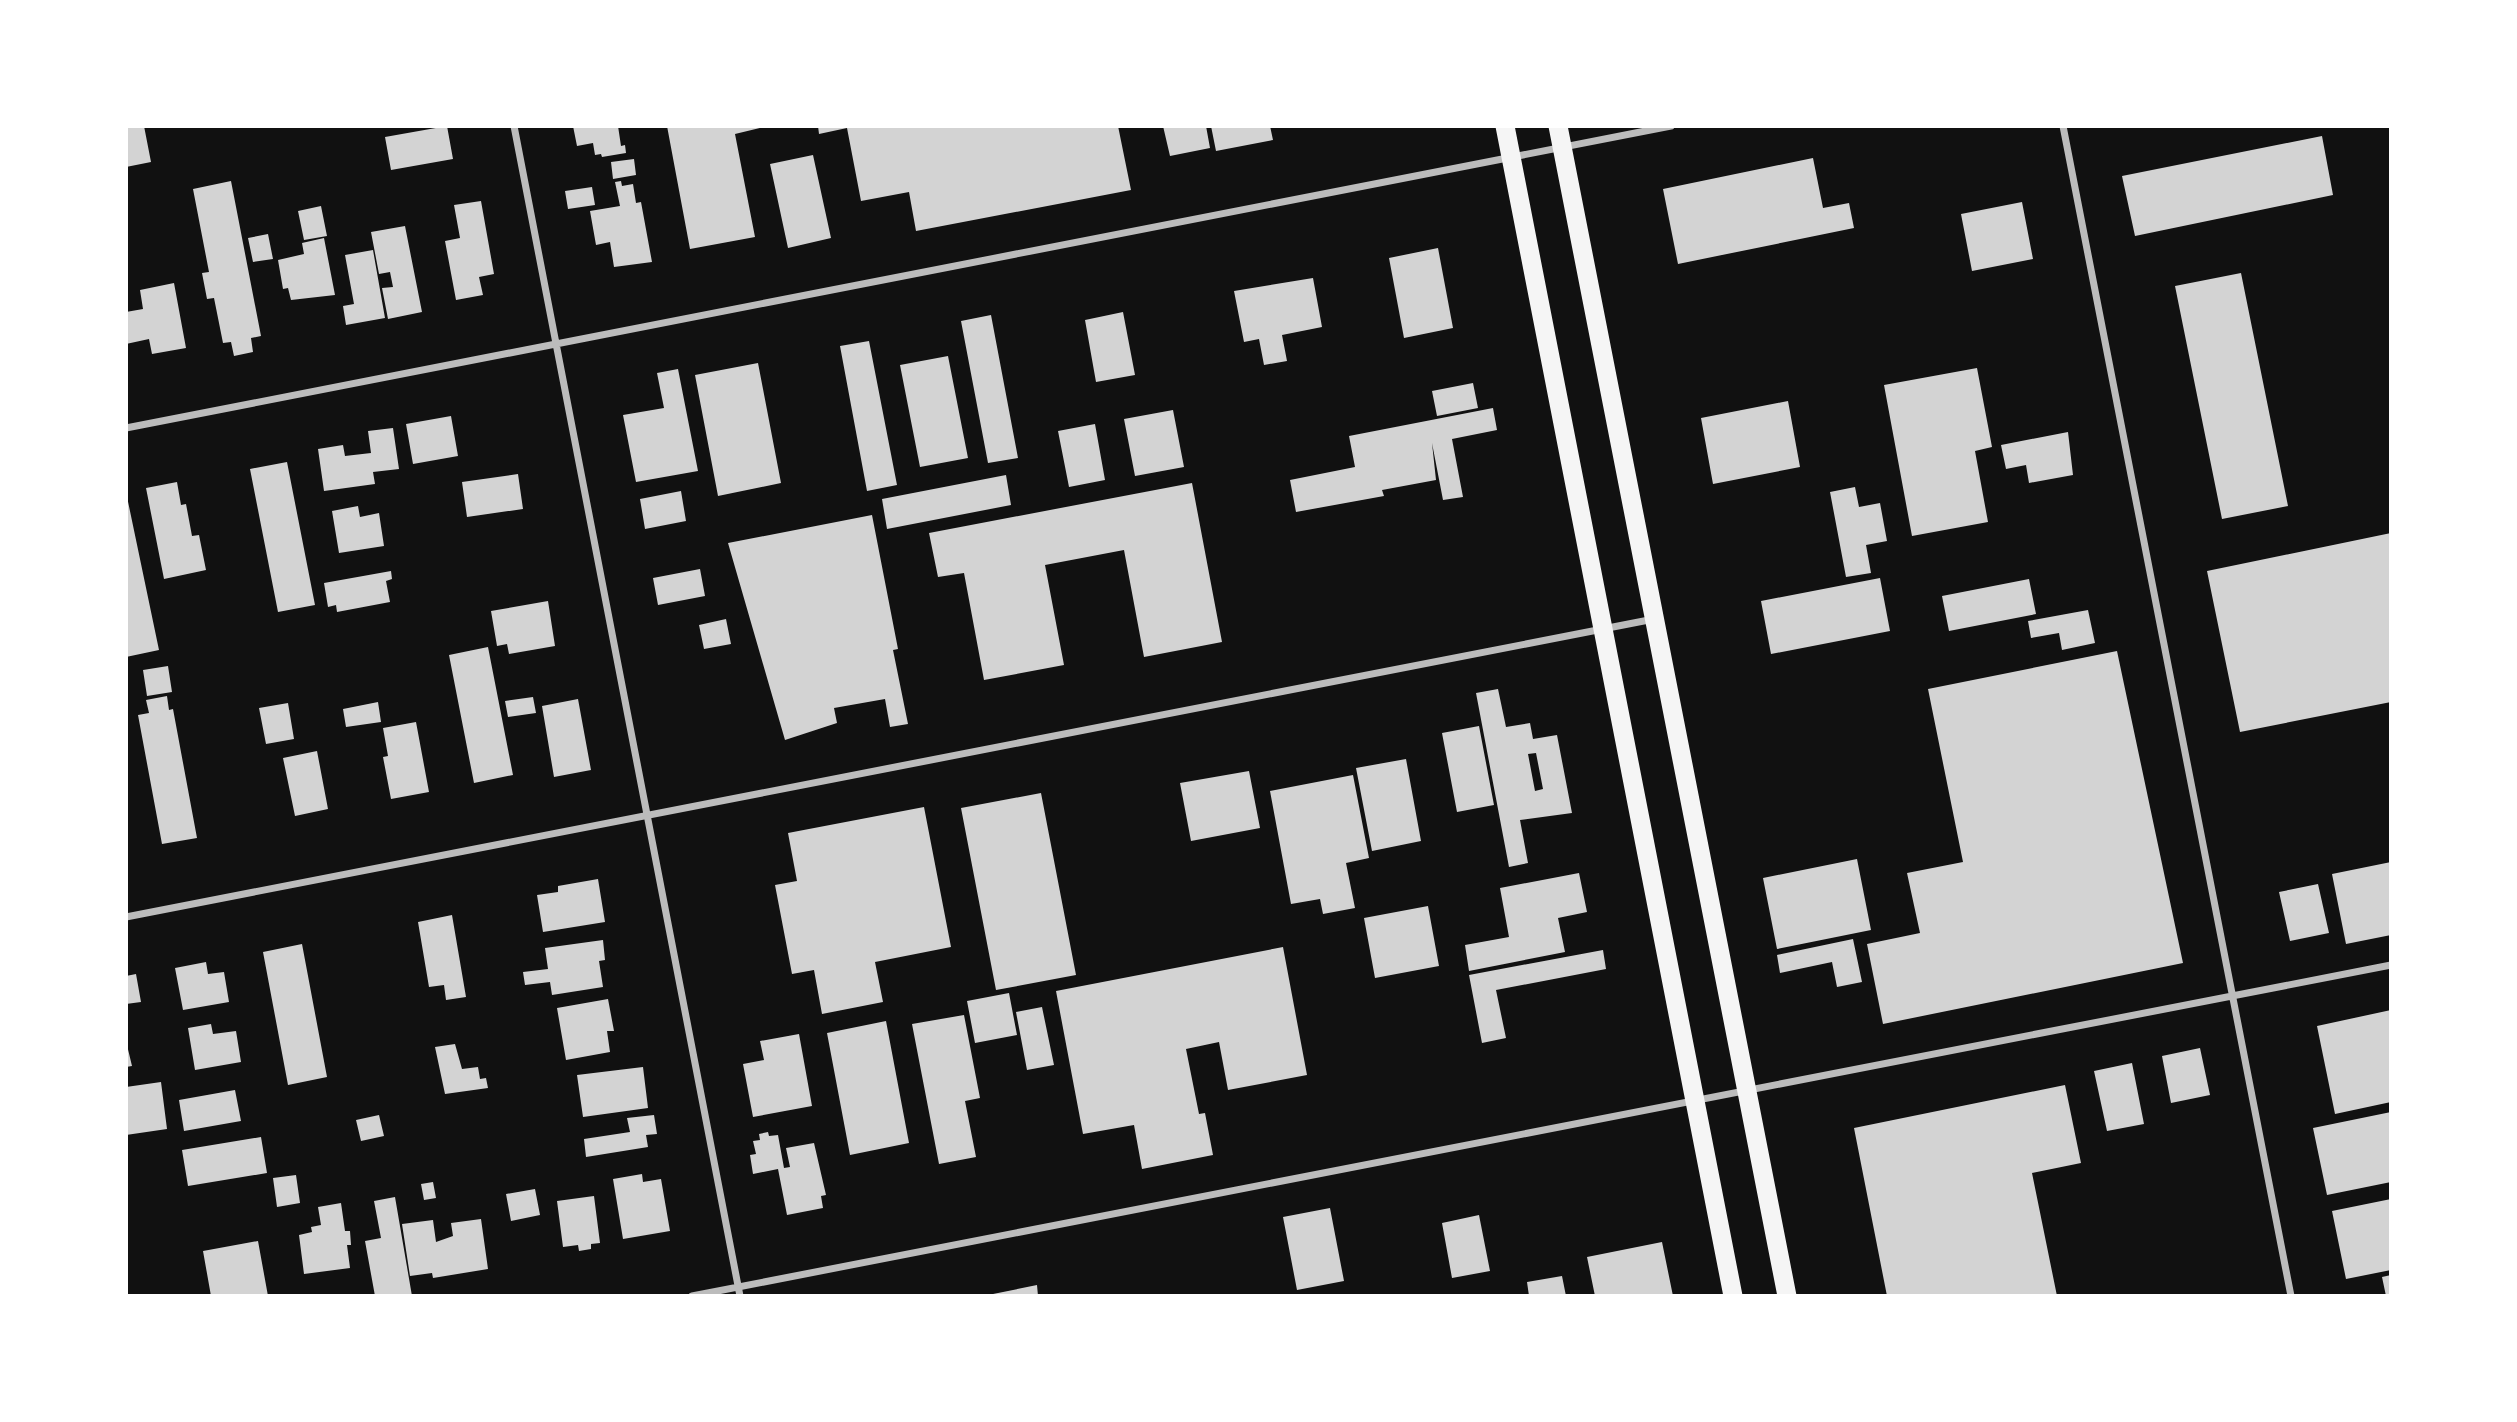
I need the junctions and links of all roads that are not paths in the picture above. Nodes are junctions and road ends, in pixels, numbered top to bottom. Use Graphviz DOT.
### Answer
graph roads {
  1 [pos="514,126"];
  2 [pos="1505,126"];
  3 [pos="1558,126"];
  4 [pos="1671,126"];
  5 [pos="2063,126"];
  6 [pos="1562,147"];
  7 [pos="1511,157"];
  8 [pos="557,344"];
  9 [pos="126,428"];
  10 [pos="1655,619"];
  11 [pos="1603,629"];
  12 [pos="648,814"];
  13 [pos="126,917"];
  14 [pos="2391,965"];
  15 [pos="2232,995"];
  16 [pos="1747,1090"];
  17 [pos="1695,1100"];
  18 [pos="738,1287"];
  19 [pos="692,1296"];
  20 [pos="740,1296"];
  21 [pos="1733,1296"];
  22 [pos="1787,1296"];
  23 [pos="2291,1296"];
  1 -- 8 [label="street"];
  2 -- 7 [label="highway"];
  3 -- 6 [label="highway"];
  4 -- 6 [label="street"];
  5 -- 15 [label="street"];
  6 -- 7 [label="street"];
  6 -- 10 [label="highway"];
  7 -- 8 [label="street"];
  7 -- 11 [label="highway"];
  8 -- 9 [label="street"];
  8 -- 12 [label="street"];
  10 -- 11 [label="street"];
  10 -- 16 [label="highway"];
  11 -- 12 [label="street"];
  11 -- 17 [label="highway"];
  12 -- 13 [label="street"];
  12 -- 18 [label="street"];
  14 -- 15 [label="street"];
  15 -- 16 [label="street"];
  15 -- 23 [label="street"];
  16 -- 17 [label="street"];
  16 -- 22 [label="highway"];
  17 -- 18 [label="street"];
  17 -- 21 [label="highway"];
  18 -- 19 [label="street"];
  18 -- 20 [label="street"];
}
